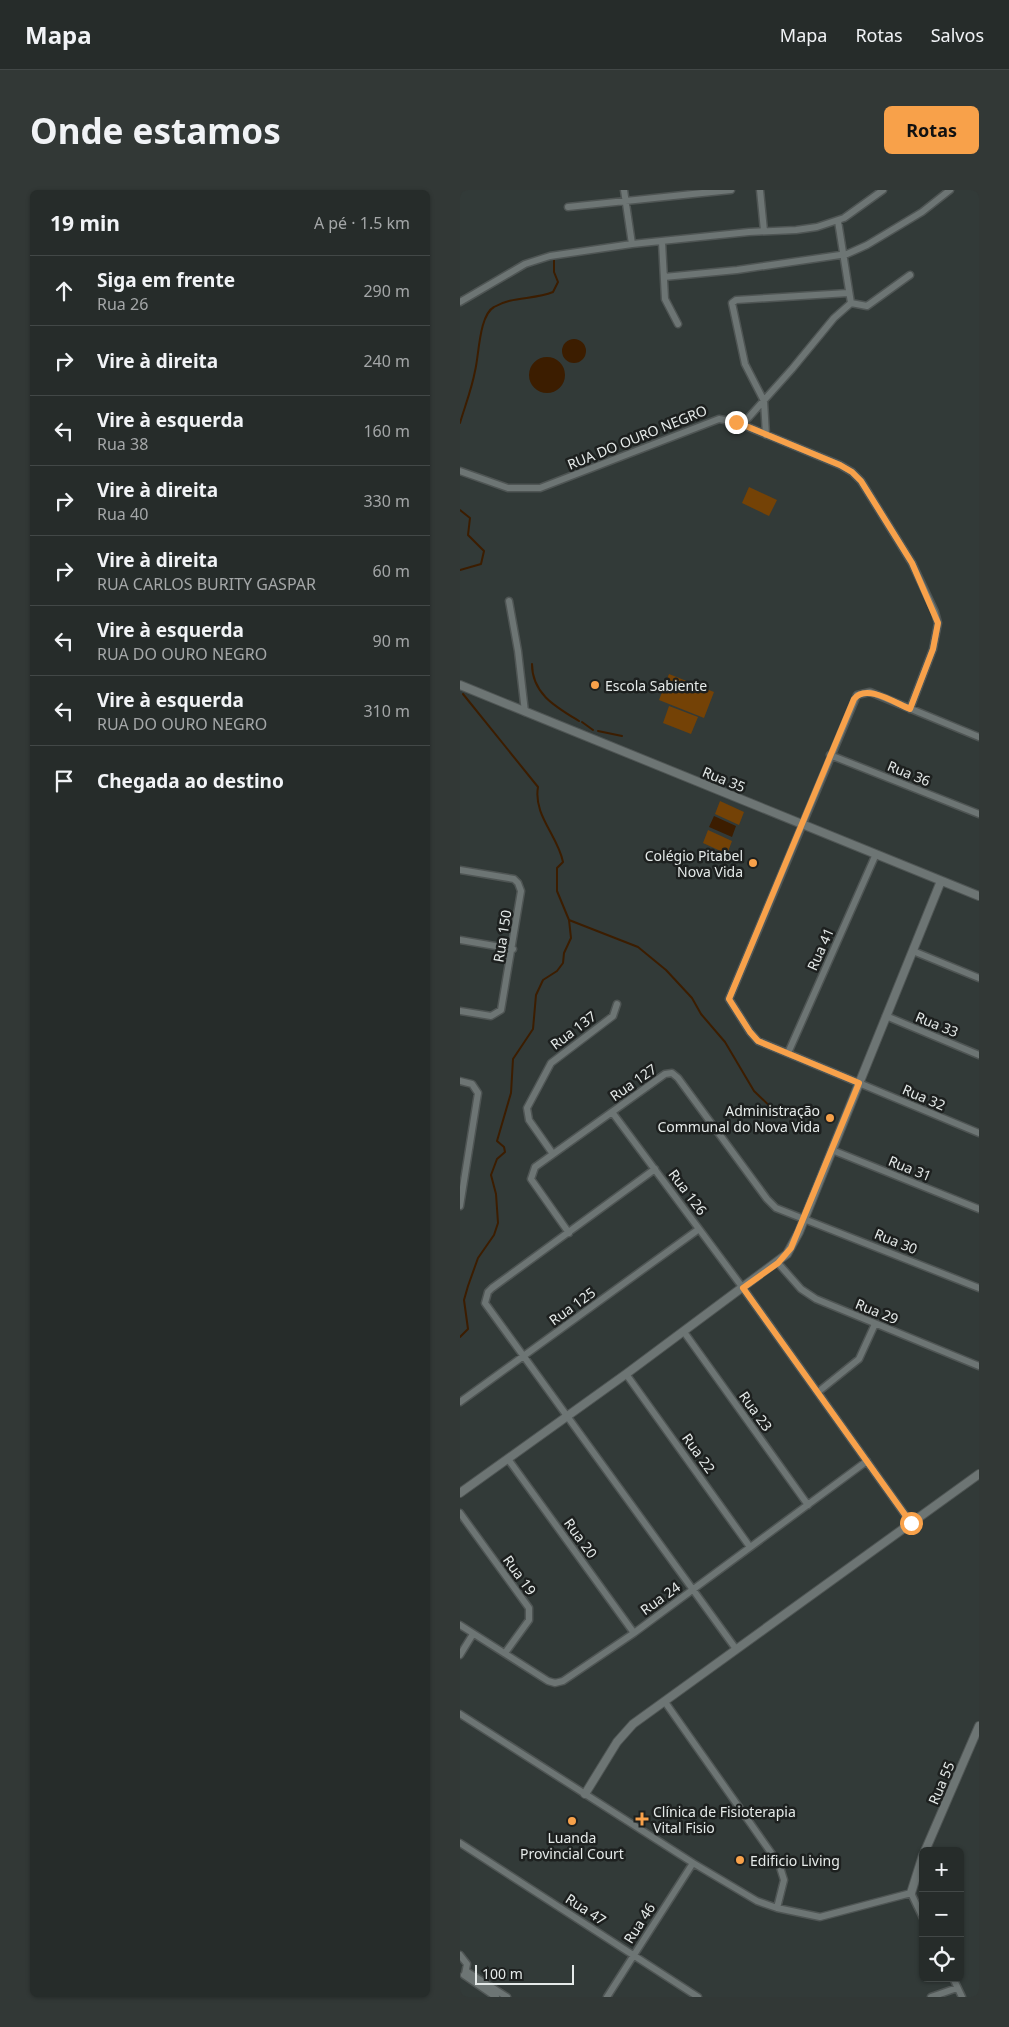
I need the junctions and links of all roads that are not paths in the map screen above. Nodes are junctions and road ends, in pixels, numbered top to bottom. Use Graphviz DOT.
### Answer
graph roads {
  1 [pos="624,190"];
  2 [pos="731,190"];
  3 [pos="760,190"];
  4 [pos="883,190"];
  5 [pos="950,190"];
  6 [pos="625,200"];
  7 [pos="568,207"];
  8 [pos="838,221"];
  9 [pos="764,232"];
  10 [pos="662,242"];
  11 [pos="632,244"];
  12 [pos="842,255"];
  13 [pos="910,276"];
  14 [pos="664,277"];
  15 [pos="848,293"];
  16 [pos="460,302"];
  17 [pos="851,303"];
  18 [pos="678,324"];
  19 [pos="764,401"];
  20 [pos="742,425"];
  21 [pos="766,434"];
  22 [pos="460,471"];
  23 [pos="509,601"];
  24 [pos="460,685"];
  25 [pos="910,709"];
  26 [pos="525,712"];
  27 [pos="979,737"];
  28 [pos="830,755"];
  29 [pos="979,814"];
  30 [pos="803,824"];
  31 [pos="876,854"];
  32 [pos="460,870"];
  33 [pos="941,881"];
  34 [pos="979,896"];
  35 [pos="460,940"];
  36 [pos="513,949"];
  37 [pos="913,951"];
  38 [pos="979,978"];
  39 [pos="617,1004"];
  40 [pos="460,1011"];
  41 [pos="886,1016"];
  42 [pos="788,1053"];
  43 [pos="979,1055"];
  44 [pos="460,1081"];
  45 [pos="859,1083"];
  46 [pos="612,1112"];
  47 [pos="979,1133"];
  48 [pos="832,1150"];
  49 [pos="552,1154"];
  50 [pos="655,1169"];
  51 [pos="460,1206"];
  52 [pos="979,1210"];
  53 [pos="805,1218"];
  54 [pos="699,1229"];
  55 [pos="569,1233"];
  56 [pos="778,1263"];
  57 [pos="743,1288"];
  58 [pos="979,1288"];
  59 [pos="875,1324"];
  60 [pos="684,1332"];
  61 [pos="523,1357"];
  62 [pos="979,1366"];
  63 [pos="626,1374"];
  64 [pos="818,1392"];
  65 [pos="460,1402"];
  66 [pos="566,1417"];
  67 [pos="508,1459"];
  68 [pos="868,1462"];
  69 [pos="979,1474"];
  70 [pos="460,1493"];
  71 [pos="808,1505"];
  72 [pos="460,1514"];
  73 [pos="911,1523"];
  74 [pos="750,1548"];
  75 [pos="693,1589"];
  76 [pos="460,1625"];
  77 [pos="634,1632"];
  78 [pos="473,1634"];
  79 [pos="736,1649"];
  80 [pos="505,1653"];
  81 [pos="460,1655"];
  82 [pos="665,1702"];
  83 [pos="460,1714"];
  84 [pos="979,1726"];
  85 [pos="585,1794"];
  86 [pos="460,1843"];
  87 [pos="927,1847"];
  88 [pos="693,1863"];
  89 [pos="919,1868"];
  90 [pos="911,1893"];
  91 [pos="776,1908"];
  92 [pos="919,1910"];
  93 [pos="634,1954"];
  94 [pos="460,1955"];
  95 [pos="463,1975"];
  96 [pos="954,1982"];
  97 [pos="957,1988"];
  98 [pos="496,1997"];
  99 [pos="507,1997"];
  100 [pos="607,1997"];
  101 [pos="698,1997"];
  102 [pos="931,1997"];
  103 [pos="962,1997"];
  1 -- 6 [label="street"];
  2 -- 6 [label="street"];
  3 -- 9 [label="street"];
  4 -- 8 [label="street"];
  5 -- 12 [label="street"];
  6 -- 7 [label="street"];
  6 -- 11 [label="street"];
  8 -- 9 [label="street"];
  8 -- 12 [label="street"];
  9 -- 10 [label="street"];
  10 -- 11 [label="street"];
  10 -- 14 [label="street"];
  11 -- 16 [label="street"];
  12 -- 14 [label="street"];
  12 -- 15 [label="street"];
  13 -- 17 [label="street"];
  14 -- 18 [label="street"];
  15 -- 17 [label="street"];
  15 -- 19 [label="street"];
  17 -- 19 [label="street"];
  19 -- 20 [label="street"];
  19 -- 21 [label="street"];
  20 -- 21 [label="street, RUA DO OURO NEGRO"];
  20 -- 22 [label="street, RUA DO OURO NEGRO"];
  21 -- 25 [label="street, RUA DO OURO NEGRO"];
  23 -- 26 [label="street"];
  24 -- 26 [label="street, Rua 35"];
  25 -- 27 [label="street"];
  25 -- 28 [label="street"];
  26 -- 30 [label="street, Rua 35"];
  28 -- 29 [label="street, Rua 36"];
  28 -- 30 [label="street"];
  30 -- 31 [label="street, Rua 35"];
  30 -- 42 [label="street, Rua 32"];
  31 -- 33 [label="street, Rua 35"];
  31 -- 42 [label="street, Rua 41"];
  32 -- 36 [label="street, Rua 150"];
  33 -- 34 [label="street, Rua 35"];
  33 -- 37 [label="street"];
  35 -- 36 [label="street"];
  36 -- 40 [label="street, Rua 150"];
  37 -- 38 [label="street"];
  37 -- 41 [label="street"];
  39 -- 49 [label="street, Rua 137"];
  41 -- 43 [label="street, Rua 33"];
  41 -- 45 [label="street"];
  42 -- 45 [label="street, Rua 32"];
  44 -- 51 [label="street"];
  45 -- 47 [label="street, Rua 32"];
  45 -- 48 [label="street"];
  46 -- 49 [label="street, Rua 127"];
  46 -- 50 [label="street, Rua 126"];
  46 -- 53 [label="street, Rua 127"];
  48 -- 52 [label="street, Rua 31"];
  48 -- 53 [label="street"];
  49 -- 55 [label="street, Rua 127"];
  50 -- 54 [label="street, Rua 126"];
  50 -- 55 [label="street"];
  53 -- 56 [label="street"];
  53 -- 58 [label="street, Rua 30"];
  54 -- 57 [label="street, Rua 126"];
  54 -- 61 [label="street, Rua 125"];
  55 -- 61 [label="street"];
  56 -- 57 [label="street"];
  56 -- 59 [label="street, Rua 29"];
  57 -- 60 [label="street"];
  57 -- 64 [label="street, Rua 126"];
  59 -- 62 [label="street, Rua 29"];
  59 -- 64 [label="street"];
  60 -- 63 [label="street"];
  60 -- 71 [label="street, Rua 23"];
  61 -- 65 [label="street, Rua 125"];
  61 -- 66 [label="street"];
  63 -- 66 [label="street"];
  63 -- 74 [label="street, Rua 22"];
  64 -- 68 [label="street, Rua 126"];
  66 -- 67 [label="street"];
  66 -- 75 [label="street"];
  67 -- 70 [label="street"];
  67 -- 77 [label="street, Rua 20"];
  68 -- 71 [label="street, Rua 24"];
  68 -- 73 [label="street, Rua 126"];
  69 -- 73 [label="street"];
  71 -- 74 [label="street, Rua 24"];
  72 -- 80 [label="street, Rua 19"];
  73 -- 79 [label="street"];
  74 -- 75 [label="street, Rua 24"];
  75 -- 77 [label="street, Rua 24"];
  75 -- 79 [label="street"];
  76 -- 78 [label="street, Rua 24"];
  77 -- 80 [label="street, Rua 24"];
  78 -- 80 [label="street, Rua 24"];
  78 -- 81 [label="street"];
  79 -- 82 [label="street"];
  82 -- 85 [label="street"];
  82 -- 91 [label="street"];
  83 -- 85 [label="street"];
  84 -- 87 [label="street, Rua 55"];
  85 -- 88 [label="street"];
  86 -- 93 [label="street, Rua 47"];
  88 -- 91 [label="street"];
  88 -- 93 [label="street, Rua 46"];
  89 -- 90 [label="street"];
  90 -- 91 [label="street"];
  90 -- 92 [label="street"];
  93 -- 100 [label="street, Rua 46"];
  93 -- 101 [label="street, Rua 47"];
  94 -- 95 [label="street"];
  95 -- 98 [label="street"];
  95 -- 99 [label="street"];
  96 -- 97 [label="street"];
  97 -- 102 [label="street"];
  97 -- 103 [label="street"];
}
